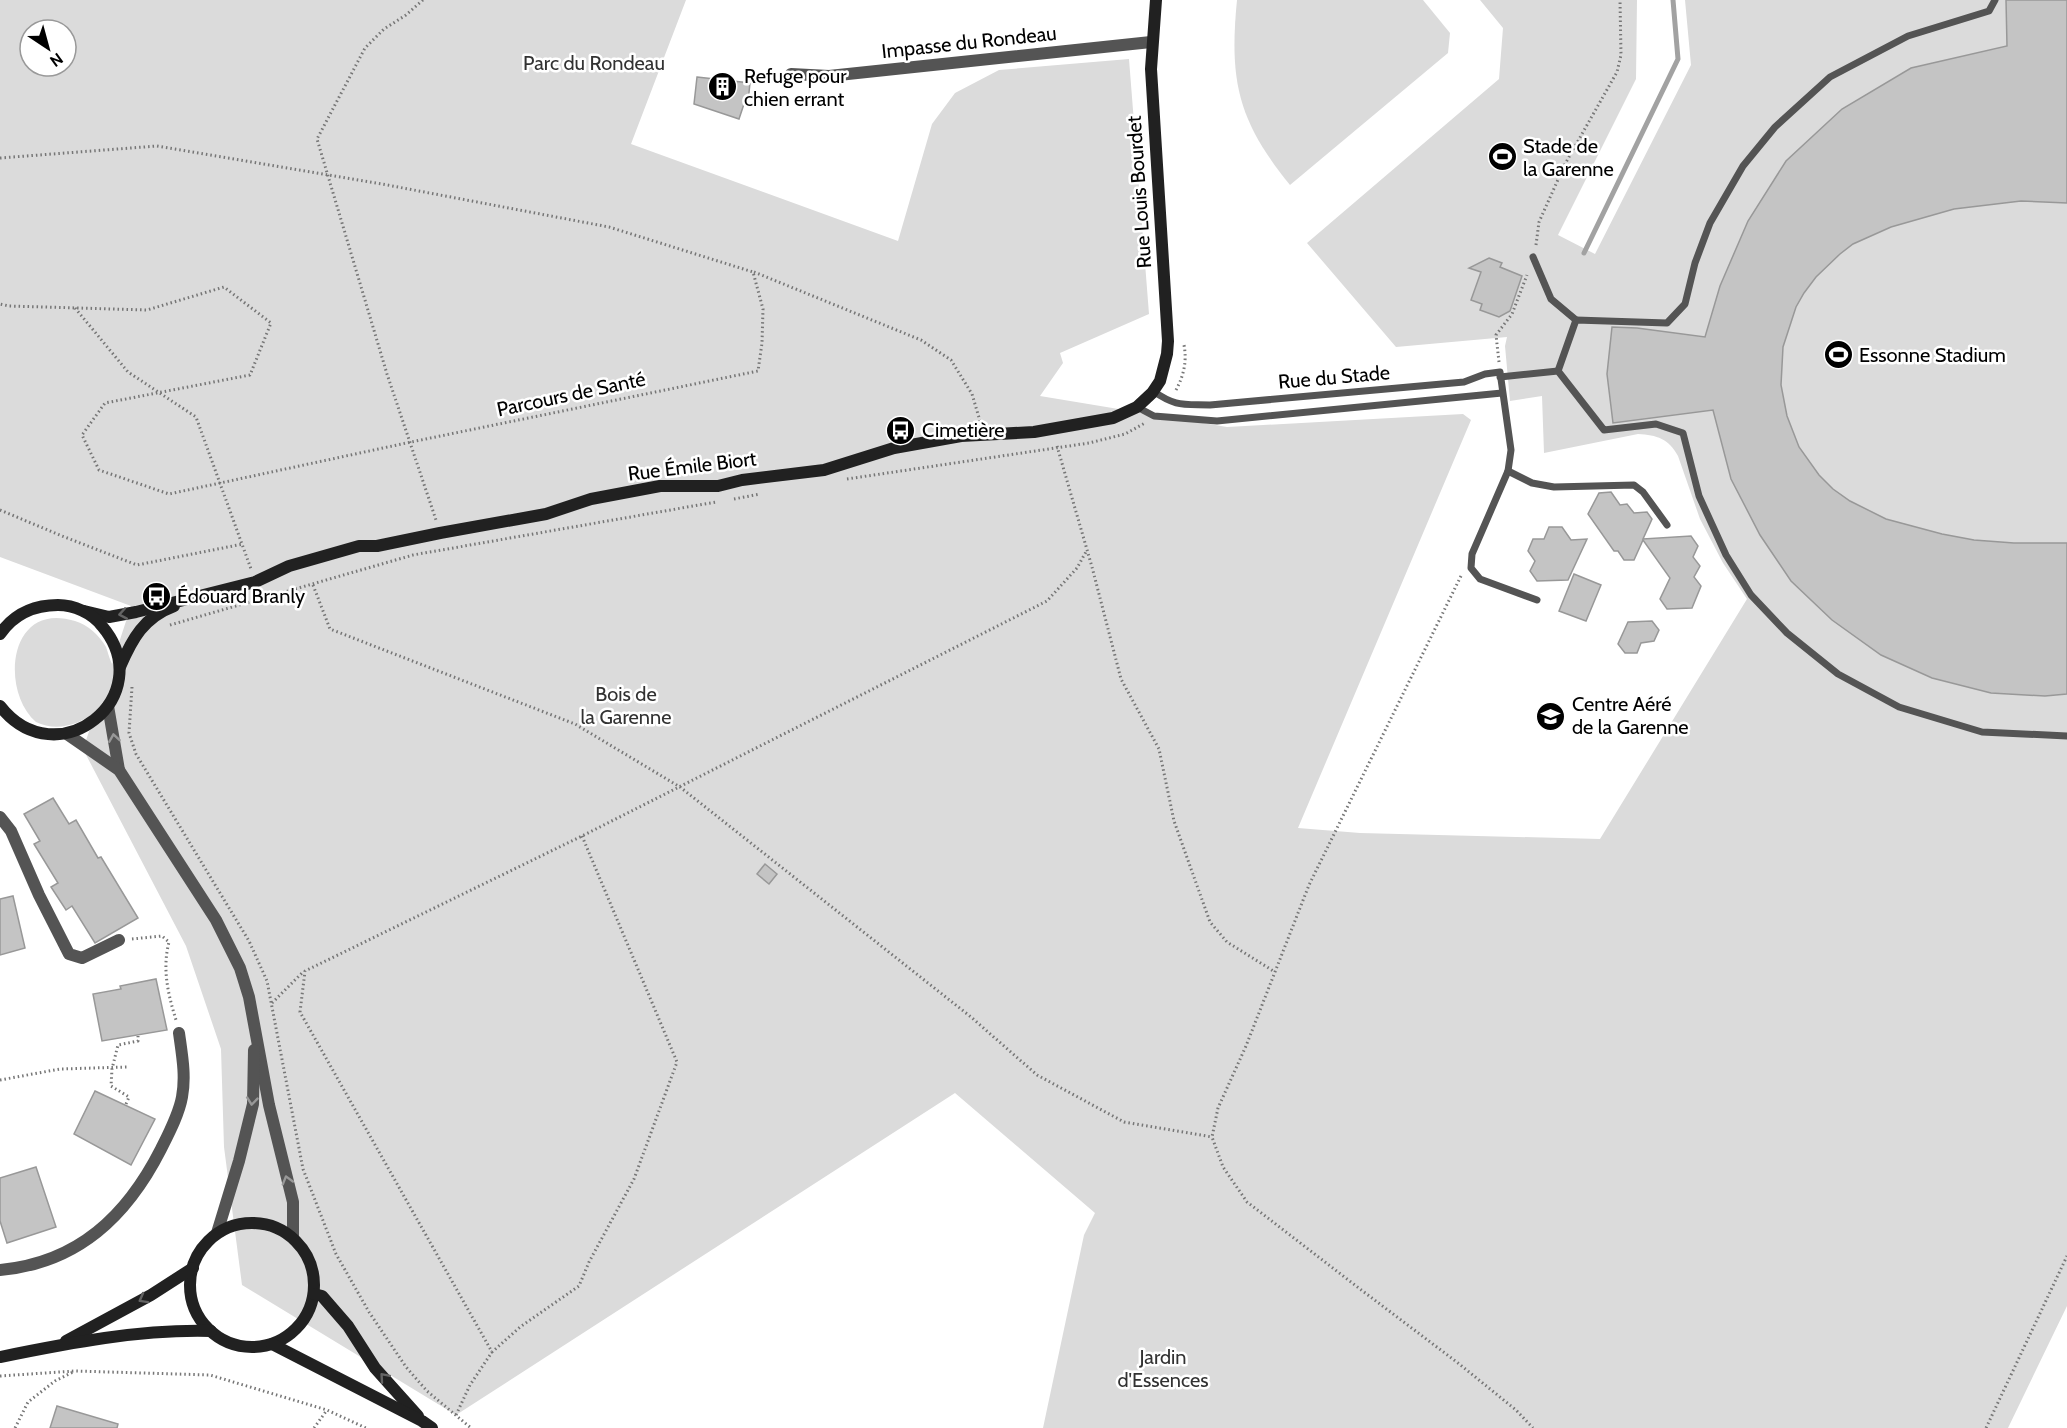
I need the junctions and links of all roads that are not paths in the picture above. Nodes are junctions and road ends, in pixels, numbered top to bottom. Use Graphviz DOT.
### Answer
graph roads {
  1 [pos="1156,0"];
  2 [pos="1995,0"];
  3 [pos="1151,42"];
  4 [pos="791,74"];
  5 [pos="1533,256"];
  6 [pos="1576,320"];
  7 [pos="1558,371"];
  8 [pos="1500,375"];
  9 [pos="1157,386"];
  10 [pos="1502,393"];
  11 [pos="1137,407"];
  12 [pos="1508,471"];
  13 [pos="1667,525"];
  14 [pos="220,591"];
  15 [pos="1537,600"];
  16 [pos="84,611"];
  17 [pos="0,634"];
  18 [pos="120,668"];
  19 [pos="0,706"];
  20 [pos="108,706"];
  21 [pos="67,734"];
  22 [pos="2067,735"];
  23 [pos="119,770"];
  24 [pos="0,817"];
  25 [pos="119,940"];
  26 [pos="255,1022"];
  27 [pos="179,1033"];
  28 [pos="218,1233"];
  29 [pos="292,1237"];
  30 [pos="193,1268"];
  31 [pos="0,1269"];
  32 [pos="314,1294"];
  33 [pos="211,1331"];
  34 [pos="272,1344"];
  35 [pos="59,1345"];
  36 [pos="0,1357"];
  37 [pos="427,1425"];
  1 -- 3 [label="street, Rue Louis Bourdet"];
  2 -- 6 [label="lane"];
  3 -- 4 [label="street, Impasse du Rondeau"];
  3 -- 9 [label="street, Rue Louis Bourdet"];
  5 -- 6 [label="lane"];
  6 -- 7 [label="lane"];
  7 -- 8 [label="lane, Rue du Stade"];
  7 -- 22 [label="lane"];
  8 -- 9 [label="lane, Rue du Stade"];
  8 -- 10 [label="lane"];
  9 -- 11 [label="street, Rue Émile Biort"];
  10 -- 11 [label="lane, Rue du Stade"];
  10 -- 12 [label="lane"];
  11 -- 14 [label="street, Rue Émile Biort"];
  12 -- 13 [label="lane"];
  12 -- 15 [label="lane"];
  14 -- 16 [label="street, Rue Émile Biort, one-way"];
  14 -- 18 [label="street, Rue Émile Biort"];
  16 -- 17 [label="street, Rue Émile Biort"];
  16 -- 18 [label="street"];
  18 -- 20 [label="street, Rue Émile Biort"];
  19 -- 21 [label="street"];
  20 -- 21 [label="street"];
  23 -- 20 [label="street, one-way"];
  21 -- 23 [label="street"];
  23 -- 26 [label="street"];
  24 -- 25 [label="street"];
  26 -- 28 [label="street, one-way"];
  29 -- 26 [label="street, one-way"];
  27 -- 31 [label="street"];
  28 -- 29 [label="street"];
  28 -- 30 [label="street"];
  29 -- 32 [label="street"];
  30 -- 33 [label="street"];
  30 -- 35 [label="street, one-way"];
  32 -- 34 [label="street"];
  37 -- 32 [label="street, one-way"];
  33 -- 34 [label="street"];
  33 -- 35 [label="street"];
  34 -- 37 [label="street"];
  35 -- 36 [label="street"];
}
